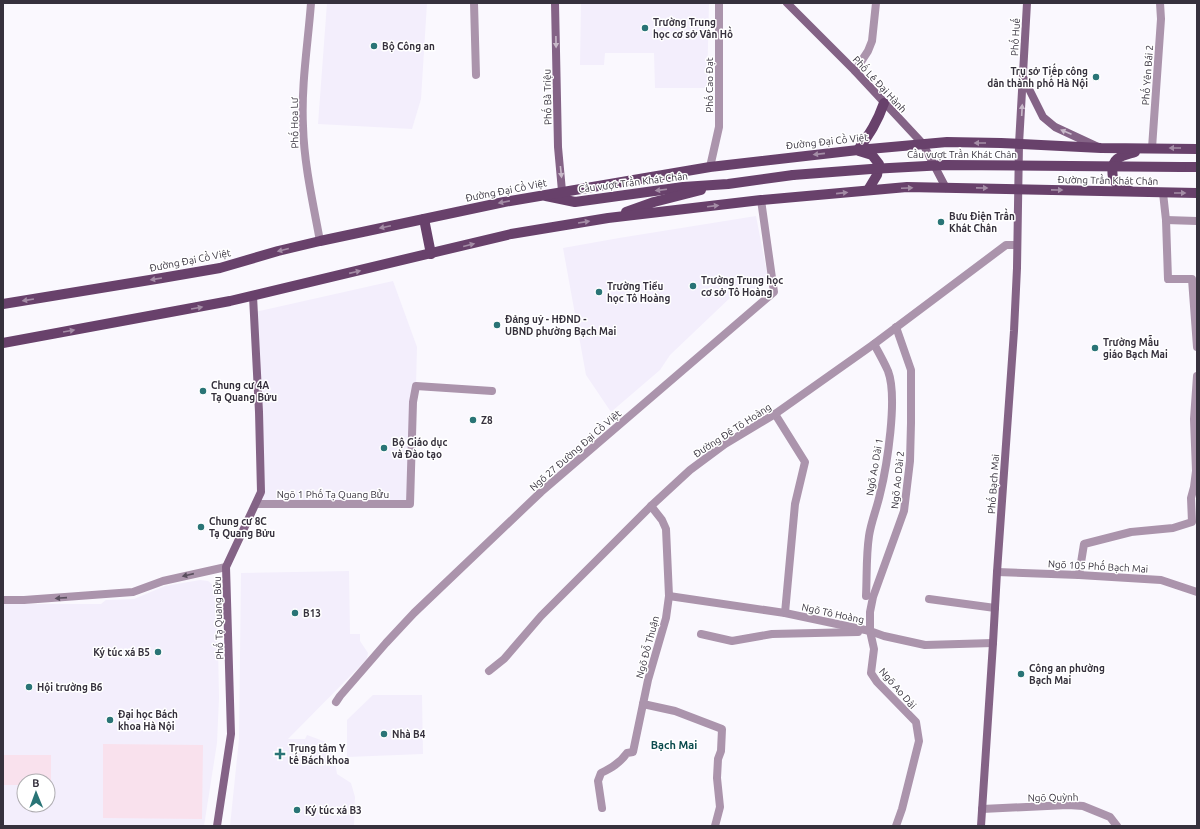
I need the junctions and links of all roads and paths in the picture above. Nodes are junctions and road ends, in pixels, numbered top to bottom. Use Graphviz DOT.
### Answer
graph roads {
  1 [pos="311,3"];
  2 [pos="474,3"];
  3 [pos="555,3"];
  4 [pos="719,3"];
  5 [pos="787,3"];
  6 [pos="876,3"];
  7 [pos="1027,3"];
  8 [pos="1160,3"];
  9 [pos="855,71"];
  10 [pos="476,75"];
  11 [pos="1023,76"];
  12 [pos="884,103"];
  13 [pos="923,144"];
  14 [pos="1019,144"];
  15 [pos="1101,148"];
  16 [pos="1152,148"];
  17 [pos="1197,148"];
  18 [pos="858,150"];
  19 [pos="710,167"];
  20 [pos="1197,167"];
  21 [pos="728,184"];
  22 [pos="946,188"];
  23 [pos="1018,189"];
  24 [pos="868,190"];
  25 [pos="562,191"];
  26 [pos="1132,192"];
  27 [pos="1163,193"];
  28 [pos="1197,193"];
  29 [pos="542,195"];
  30 [pos="761,200"];
  31 [pos="608,218"];
  32 [pos="424,219"];
  33 [pos="1166,220"];
  34 [pos="1197,221"];
  35 [pos="320,241"];
  36 [pos="1017,245"];
  37 [pos="431,254"];
  38 [pos="253,296"];
  39 [pos="3,304"];
  40 [pos="896,327"];
  41 [pos="3,343"];
  42 [pos="874,344"];
  43 [pos="1197,347"];
  44 [pos="1197,376"];
  45 [pos="492,391"];
  46 [pos="775,414"];
  47 [pos="1197,471"];
  48 [pos="256,504"];
  49 [pos="651,506"];
  50 [pos="226,567"];
  51 [pos="996,572"];
  52 [pos="1080,575"];
  53 [pos="1197,592"];
  54 [pos="669,596"];
  55 [pos="866,596"];
  56 [pos="930,599"];
  57 [pos="3,600"];
  58 [pos="995,608"];
  59 [pos="785,613"];
  60 [pos="870,631"];
  61 [pos="701,634"];
  62 [pos="993,643"];
  63 [pos="489,671"];
  64 [pos="336,702"];
  65 [pos="643,704"];
  66 [pos="602,808"];
  67 [pos="982,809"];
  68 [pos="217,826"];
  69 [pos="715,826"];
  70 [pos="896,826"];
  71 [pos="981,826"];
  72 [pos="1117,826"];
  1 -- 35 [label="street, Phố Hoa Lư"];
  2 -- 10 [label="street"];
  3 -- 25 [label="main road, Phố Bà Triệu, one-way"];
  4 -- 19 [label="street, Phố Cao Đạt"];
  5 -- 9 [label="main road, Phố Lê Đại Hành"];
  6 -- 9 [label="street"];
  7 -- 11 [label="main road, Phố Huế"];
  8 -- 16 [label="street, Phố Yên Bái 2"];
  9 -- 12 [label="main road, Phố Lê Đại Hành"];
  14 -- 11 [label="main road, Phố Huế, one-way"];
  15 -- 11 [label="main road, one-way"];
  12 -- 13 [label="main road, Phố Lê Đại Hành"];
  12 -- 18 [label="main road"];
  14 -- 13 [label="main road, Đường Đại Cồ Việt, one-way"];
  13 -- 18 [label="main road, Đường Đại Cồ Việt"];
  13 -- 22 [label="main road, Phố Lê Đại Hành"];
  14 -- 15 [label="main road"];
  14 -- 23 [label="main road, Phố Bạch Mai"];
  15 -- 16 [label="main road"];
  17 -- 16 [label="main road, one-way"];
  16 -- 26 [label="main road"];
  18 -- 19 [label="main road, Đường Đại Cồ Việt, one-way"];
  18 -- 24 [label="main road"];
  19 -- 25 [label="main road, Đường Đại Cồ Việt"];
  20 -- 21 [label="main road, Cầu vượt Trần Khát Chân, bridge"];
  21 -- 29 [label="main road, Cầu vượt Trần Khát Chân, one-way"];
  21 -- 31 [label="main road, Cầu vượt Trần Khát Chân"];
  22 -- 23 [label="main road, one-way"];
  24 -- 22 [label="main road, one-way"];
  23 -- 26 [label="main road, Đường Trần Khát Chân, one-way"];
  23 -- 36 [label="main road, Phố Bạch Mai"];
  30 -- 24 [label="main road, one-way"];
  25 -- 29 [label="main road, Đường Đại Cồ Việt"];
  26 -- 27 [label="main road, Đường Trần Khát Chân"];
  27 -- 28 [label="main road, Đường Trần Khát Chân, one-way"];
  27 -- 33 [label="street"];
  29 -- 32 [label="main road, Đường Đại Cồ Việt, one-way"];
  31 -- 30 [label="main road, one-way"];
  30 -- 64 [label="street, Ngõ 27 Đường Đại Cồ Việt"];
  37 -- 31 [label="main road, one-way"];
  32 -- 35 [label="main road, Đường Đại Cồ Việt, one-way"];
  32 -- 37 [label="main road"];
  33 -- 34 [label="street"];
  33 -- 43 [label="street"];
  35 -- 39 [label="main road, Đường Đại Cồ Việt, one-way"];
  36 -- 40 [label="street, Đường Đê Tô Hoàng"];
  36 -- 51 [label="main road, Phố Bạch Mai"];
  38 -- 37 [label="main road, one-way"];
  41 -- 38 [label="main road, one-way"];
  38 -- 48 [label="main road, Phố Tạ Quang Bửu"];
  40 -- 42 [label="street, Đường Đê Tô Hoàng"];
  40 -- 60 [label="street, Ngõ Ao Dài 2"];
  42 -- 46 [label="street, Đường Đê Tô Hoàng"];
  42 -- 55 [label="street, Ngõ Ao Dài 1"];
  44 -- 47 [label="street"];
  45 -- 48 [label="street, Ngõ 1 Phố Tạ Quang Bửu"];
  46 -- 49 [label="street, Đường Đê Tô Hoàng"];
  46 -- 59 [label="street"];
  47 -- 52 [label="street"];
  48 -- 50 [label="main road, Phố Tạ Quang Bửu"];
  49 -- 54 [label="street, Ngõ Đỗ Thuận"];
  49 -- 63 [label="street, Đường Đê Tô Hoàng"];
  50 -- 57 [label="street, one-way"];
  50 -- 68 [label="main road, Phố Tạ Quang Bửu"];
  51 -- 52 [label="street, Ngõ 105 Phố Bạch Mai"];
  51 -- 58 [label="main road, Phố Bạch Mai"];
  52 -- 53 [label="street, Ngõ 105 Phố Bạch Mai"];
  54 -- 59 [label="street, Ngõ Tô Hoàng"];
  54 -- 65 [label="street, Ngõ Đỗ Thuận"];
  56 -- 58 [label="street"];
  58 -- 62 [label="main road, Phố Bạch Mai"];
  59 -- 60 [label="street, Ngõ Tô Hoàng"];
  60 -- 61 [label="street"];
  60 -- 62 [label="street, Ngõ Tô Hoàng"];
  60 -- 70 [label="street, Ngõ Ao Dài"];
  62 -- 67 [label="main road, Phố Bạch Mai"];
  65 -- 66 [label="street, Ngõ Đỗ Thuận"];
  65 -- 69 [label="street"];
  67 -- 71 [label="main road, Phố Bạch Mai"];
  67 -- 72 [label="street, Ngõ Quỳnh"];
}
